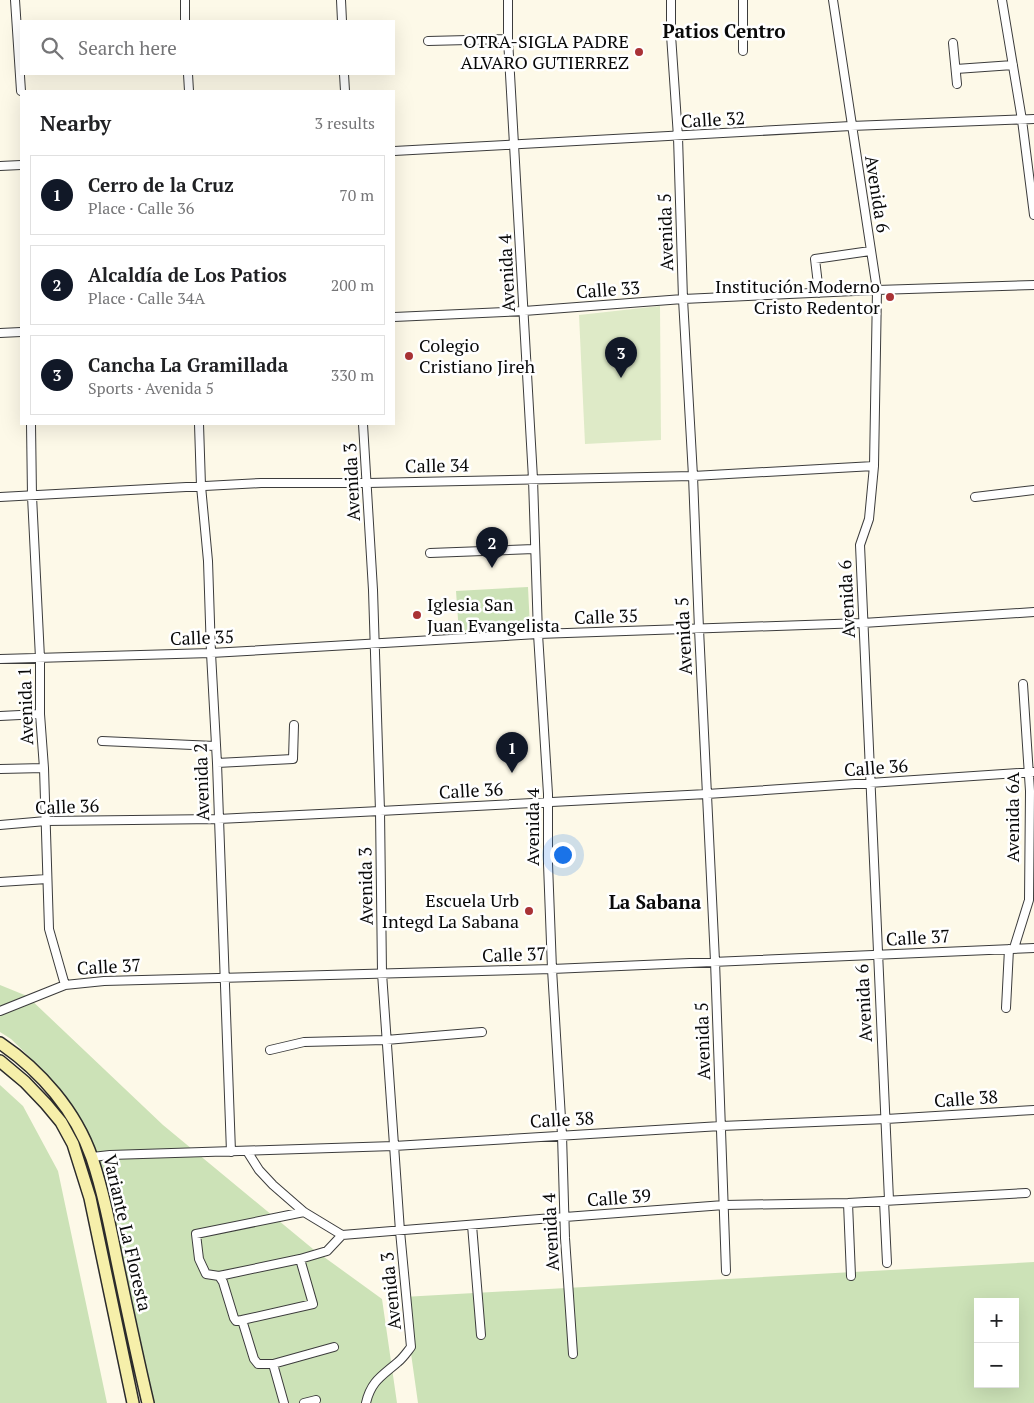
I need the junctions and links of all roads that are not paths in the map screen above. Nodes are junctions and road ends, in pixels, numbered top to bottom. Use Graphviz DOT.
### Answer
graph roads {
  1 [pos="15,0"];
  2 [pos="185,0"];
  3 [pos="342,0"];
  4 [pos="508,0"];
  5 [pos="671,0"];
  6 [pos="743,0"];
  7 [pos="833,0"];
  8 [pos="1002,0"];
  9 [pos="186,20"];
  10 [pos="342,20"];
  11 [pos="508,39"];
  12 [pos="428,40"];
  13 [pos="953,44"];
  14 [pos="743,51"];
  15 [pos="1013,65"];
  16 [pos="956,69"];
  17 [pos="188,75"];
  18 [pos="344,75"];
  19 [pos="957,84"];
  20 [pos="21,90"];
  21 [pos="188,90"];
  22 [pos="345,90"];
  23 [pos="1034,119"];
  24 [pos="1022,120"];
  25 [pos="851,126"];
  26 [pos="678,137"];
  27 [pos="514,145"];
  28 [pos="395,151"];
  29 [pos="20,165"];
  30 [pos="0,166"];
  31 [pos="1034,216"];
  32 [pos="870,251"];
  33 [pos="1034,286"];
  34 [pos="876,290"];
  35 [pos="819,293"];
  36 [pos="683,299"];
  37 [pos="524,311"];
  38 [pos="395,317"];
  39 [pos="20,332"];
  40 [pos="0,333"];
  41 [pos="31,425"];
  42 [pos="199,425"];
  43 [pos="363,425"];
  44 [pos="874,466"];
  45 [pos="693,476"];
  46 [pos="533,479"];
  47 [pos="368,483"];
  48 [pos="201,486"];
  49 [pos="1034,490"];
  50 [pos="32,496"];
  51 [pos="0,497"];
  52 [pos="975,498"];
  53 [pos="534,549"];
  54 [pos="430,553"];
  55 [pos="1034,612"];
  56 [pos="863,623"];
  57 [pos="698,629"];
  58 [pos="538,634"];
  59 [pos="373,644"];
  60 [pos="211,653"];
  61 [pos="40,658"];
  62 [pos="0,659"];
  63 [pos="1023,684"];
  64 [pos="40,714"];
  65 [pos="0,716"];
  66 [pos="294,725"];
  67 [pos="102,741"];
  68 [pos="215,746"];
  69 [pos="217,763"];
  70 [pos="44,768"];
  71 [pos="0,770"];
  72 [pos="1031,772"];
  73 [pos="870,784"];
  74 [pos="707,794"];
  75 [pos="548,801"];
  76 [pos="380,811"];
  77 [pos="218,819"];
  78 [pos="46,822"];
  79 [pos="0,825"];
  80 [pos="47,879"];
  81 [pos="0,882"];
  82 [pos="1011,948"];
  83 [pos="1034,948"];
  84 [pos="877,956"];
  85 [pos="715,961"];
  86 [pos="552,968"];
  87 [pos="382,973"];
  88 [pos="226,977"];
  89 [pos="65,985"];
  90 [pos="1006,1008"];
  91 [pos="0,1011"];
  92 [pos="482,1032"];
  93 [pos="386,1040"];
  94 [pos="0,1043"];
  95 [pos="270,1050"];
  96 [pos="0,1061"];
  97 [pos="1034,1110"];
  98 [pos="886,1119"];
  99 [pos="721,1126"];
  100 [pos="562,1135"];
  101 [pos="394,1146"];
  102 [pos="247,1151"];
  103 [pos="231,1152"];
  104 [pos="92,1157"];
  105 [pos="1026,1193"];
  106 [pos="103,1195"];
  107 [pos="90,1198"];
  108 [pos="886,1200"];
  109 [pos="848,1202"];
  110 [pos="724,1206"];
  111 [pos="304,1212"];
  112 [pos="565,1216"];
  113 [pos="472,1225"];
  114 [pos="400,1231"];
  115 [pos="342,1235"];
  116 [pos="300,1259"];
  117 [pos="886,1263"];
  118 [pos="726,1272"];
  119 [pos="219,1276"];
  120 [pos="851,1276"];
  121 [pos="242,1320"];
  122 [pos="481,1335"];
  123 [pos="334,1347"];
  124 [pos="573,1354"];
  125 [pos="273,1364"];
  126 [pos="316,1400"];
  127 [pos="134,1403"];
  128 [pos="148,1403"];
  129 [pos="284,1403"];
  130 [pos="304,1403"];
  131 [pos="366,1403"];
  1 -- 20 [label="street"];
  2 -- 9 [label="street"];
  3 -- 10 [label="street"];
  4 -- 11 [label="street, Avenida 4"];
  5 -- 26 [label="street, Avenida 5"];
  6 -- 14 [label="street"];
  7 -- 25 [label="street, Avenida 6"];
  8 -- 15 [label="street"];
  11 -- 12 [label="street"];
  11 -- 27 [label="street, Avenida 4"];
  13 -- 16 [label="street"];
  15 -- 16 [label="street"];
  15 -- 24 [label="street"];
  16 -- 19 [label="street"];
  17 -- 21 [label="street"];
  18 -- 22 [label="street"];
  23 -- 24 [label="street, Calle 32"];
  24 -- 25 [label="street, Calle 32"];
  24 -- 31 [label="street"];
  25 -- 26 [label="street, Calle 32"];
  25 -- 32 [label="street, Avenida 6"];
  26 -- 27 [label="street, Calle 32"];
  26 -- 36 [label="street, Avenida 5"];
  27 -- 28 [label="street, Calle 32"];
  27 -- 37 [label="street, Avenida 4"];
  29 -- 30 [label="street"];
  32 -- 34 [label="street, Avenida 6"];
  32 -- 35 [label="street"];
  33 -- 34 [label="street, Calle 33"];
  34 -- 35 [label="street, Calle 33"];
  34 -- 44 [label="street, Avenida 6"];
  35 -- 36 [label="street, Calle 33"];
  36 -- 37 [label="street, Calle 33"];
  36 -- 45 [label="street, Avenida 5"];
  37 -- 38 [label="street, Calle 33"];
  37 -- 46 [label="street, Avenida 4"];
  39 -- 40 [label="street"];
  41 -- 50 [label="street, Avenida 1"];
  42 -- 48 [label="street, Avenida 2"];
  43 -- 47 [label="street, Avenida 3"];
  44 -- 45 [label="street, Calle 34"];
  44 -- 56 [label="street, Avenida 6"];
  45 -- 46 [label="street, Calle 34"];
  45 -- 57 [label="street, Avenida 5"];
  46 -- 47 [label="street, Calle 34"];
  46 -- 53 [label="street, Avenida 4"];
  47 -- 48 [label="street, Calle 34"];
  47 -- 59 [label="street, Avenida 3"];
  48 -- 50 [label="street, Calle 34"];
  48 -- 60 [label="street, Avenida 2"];
  49 -- 52 [label="street"];
  50 -- 51 [label="street, Calle 34"];
  50 -- 61 [label="street, Avenida 1"];
  53 -- 54 [label="street"];
  53 -- 58 [label="street, Avenida 4"];
  55 -- 56 [label="street, Calle 35"];
  56 -- 57 [label="street, Calle 35"];
  56 -- 73 [label="street, Avenida 6"];
  57 -- 58 [label="street, Calle 35"];
  57 -- 74 [label="street, Avenida 5"];
  58 -- 59 [label="street, Calle 35"];
  58 -- 75 [label="street, Avenida 4"];
  59 -- 60 [label="street, Calle 35"];
  59 -- 76 [label="street, Avenida 3"];
  60 -- 61 [label="street, Calle 35"];
  60 -- 68 [label="street, Avenida 2"];
  61 -- 62 [label="street, Calle 35"];
  61 -- 64 [label="street, Avenida 1"];
  63 -- 72 [label="street, Avenida 6A"];
  64 -- 65 [label="street"];
  64 -- 70 [label="street, Avenida 1"];
  66 -- 69 [label="street"];
  67 -- 68 [label="street"];
  68 -- 69 [label="street, Avenida 2"];
  69 -- 77 [label="street, Avenida 2"];
  70 -- 71 [label="street"];
  70 -- 78 [label="street, Avenida 1"];
  72 -- 73 [label="street, Calle 36"];
  72 -- 82 [label="street, Avenida 6A"];
  73 -- 74 [label="street, Calle 36"];
  73 -- 84 [label="street, Avenida 6"];
  74 -- 75 [label="street, Calle 36"];
  74 -- 85 [label="street, Avenida 5"];
  75 -- 76 [label="street, Calle 36"];
  75 -- 86 [label="street, Avenida 4"];
  76 -- 77 [label="street, Calle 36"];
  76 -- 87 [label="street, Avenida 3"];
  77 -- 78 [label="street, Calle 36"];
  77 -- 88 [label="street, Avenida 2"];
  78 -- 79 [label="street, Calle 36"];
  78 -- 80 [label="street, Avenida 1"];
  80 -- 81 [label="street"];
  80 -- 89 [label="street, Avenida 1"];
  82 -- 83 [label="street, Calle 37"];
  82 -- 84 [label="street, Calle 37"];
  82 -- 90 [label="street, Avenida 6A"];
  84 -- 85 [label="street, Calle 37"];
  84 -- 98 [label="street, Avenida 6"];
  85 -- 86 [label="street, Calle 37"];
  85 -- 99 [label="street, Avenida 5"];
  86 -- 87 [label="street, Calle 37"];
  86 -- 100 [label="street, Avenida 4"];
  87 -- 88 [label="street, Calle 37"];
  87 -- 93 [label="street, Avenida 3"];
  88 -- 89 [label="street, Calle 37"];
  88 -- 103 [label="street, Avenida 2"];
  89 -- 91 [label="street, Calle 37"];
  92 -- 93 [label="street"];
  93 -- 95 [label="street"];
  93 -- 101 [label="street, Avenida 3"];
  94 -- 104 [label="main road, Variante La Floresta"];
  96 -- 107 [label="main road, Variante La Floresta"];
  97 -- 98 [label="street, Calle 38"];
  98 -- 99 [label="street, Calle 38"];
  98 -- 108 [label="street, Avenida 6"];
  99 -- 100 [label="street, Calle 38"];
  99 -- 110 [label="street, Avenida 5"];
  100 -- 101 [label="street, Calle 38"];
  100 -- 112 [label="street, Avenida 4"];
  101 -- 102 [label="street, Calle 38"];
  101 -- 114 [label="street, Avenida 3"];
  102 -- 103 [label="street, Calle 38"];
  102 -- 111 [label="street"];
  103 -- 104 [label="street, Calle 38"];
  104 -- 106 [label="main road, Variante La Floresta"];
  105 -- 108 [label="street, Calle 39"];
  106 -- 107 [label="main road"];
  106 -- 128 [label="main road, Variante La Floresta"];
  107 -- 127 [label="main road, Variante La Floresta"];
  108 -- 109 [label="street, Calle 39"];
  108 -- 117 [label="street, Avenida 6"];
  109 -- 110 [label="street, Calle 39"];
  109 -- 120 [label="street"];
  110 -- 112 [label="street, Calle 39"];
  110 -- 118 [label="street, Avenida 5"];
  111 -- 115 [label="street"];
  111 -- 119 [label="street"];
  112 -- 113 [label="street, Calle 39"];
  112 -- 124 [label="street, Avenida 4"];
  113 -- 114 [label="street, Calle 39"];
  113 -- 122 [label="street"];
  114 -- 115 [label="street, Calle 39"];
  114 -- 131 [label="street, Avenida 3"];
  115 -- 116 [label="street"];
  116 -- 119 [label="street"];
  116 -- 121 [label="street"];
  119 -- 121 [label="street"];
  121 -- 125 [label="street"];
  123 -- 125 [label="street"];
  125 -- 129 [label="street"];
  126 -- 130 [label="street"];
}
